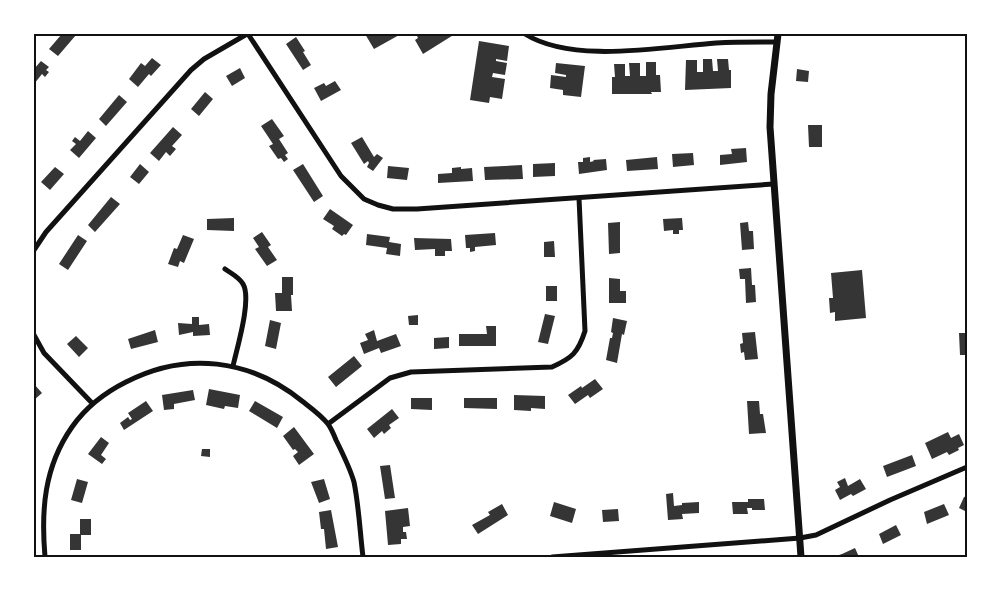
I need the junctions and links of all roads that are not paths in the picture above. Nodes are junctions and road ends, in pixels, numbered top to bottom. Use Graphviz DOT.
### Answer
graph roads {
  1 [pos="247,34"];
  2 [pos="525,34"];
  3 [pos="777,38"];
  4 [pos="773,184"];
  5 [pos="579,198"];
  6 [pos="34,250"];
  7 [pos="225,269"];
  8 [pos="34,335"];
  9 [pos="233,366"];
  10 [pos="92,403"];
  11 [pos="328,424"];
  12 [pos="967,467"];
  13 [pos="800,538"];
  14 [pos="45,557"];
  15 [pos="363,557"];
  16 [pos="552,557"];
  17 [pos="801,557"];
  1 -- 5 [label="street"];
  1 -- 6 [label="street"];
  2 -- 3 [label="street"];
  3 -- 4 [label="street"];
  4 -- 5 [label="street"];
  4 -- 13 [label="street"];
  5 -- 11 [label="street"];
  7 -- 9 [label="street"];
  8 -- 10 [label="street"];
  9 -- 10 [label="street"];
  9 -- 11 [label="street"];
  10 -- 14 [label="street"];
  11 -- 15 [label="street"];
  12 -- 13 [label="street"];
  13 -- 16 [label="street"];
  13 -- 17 [label="street"];
}
